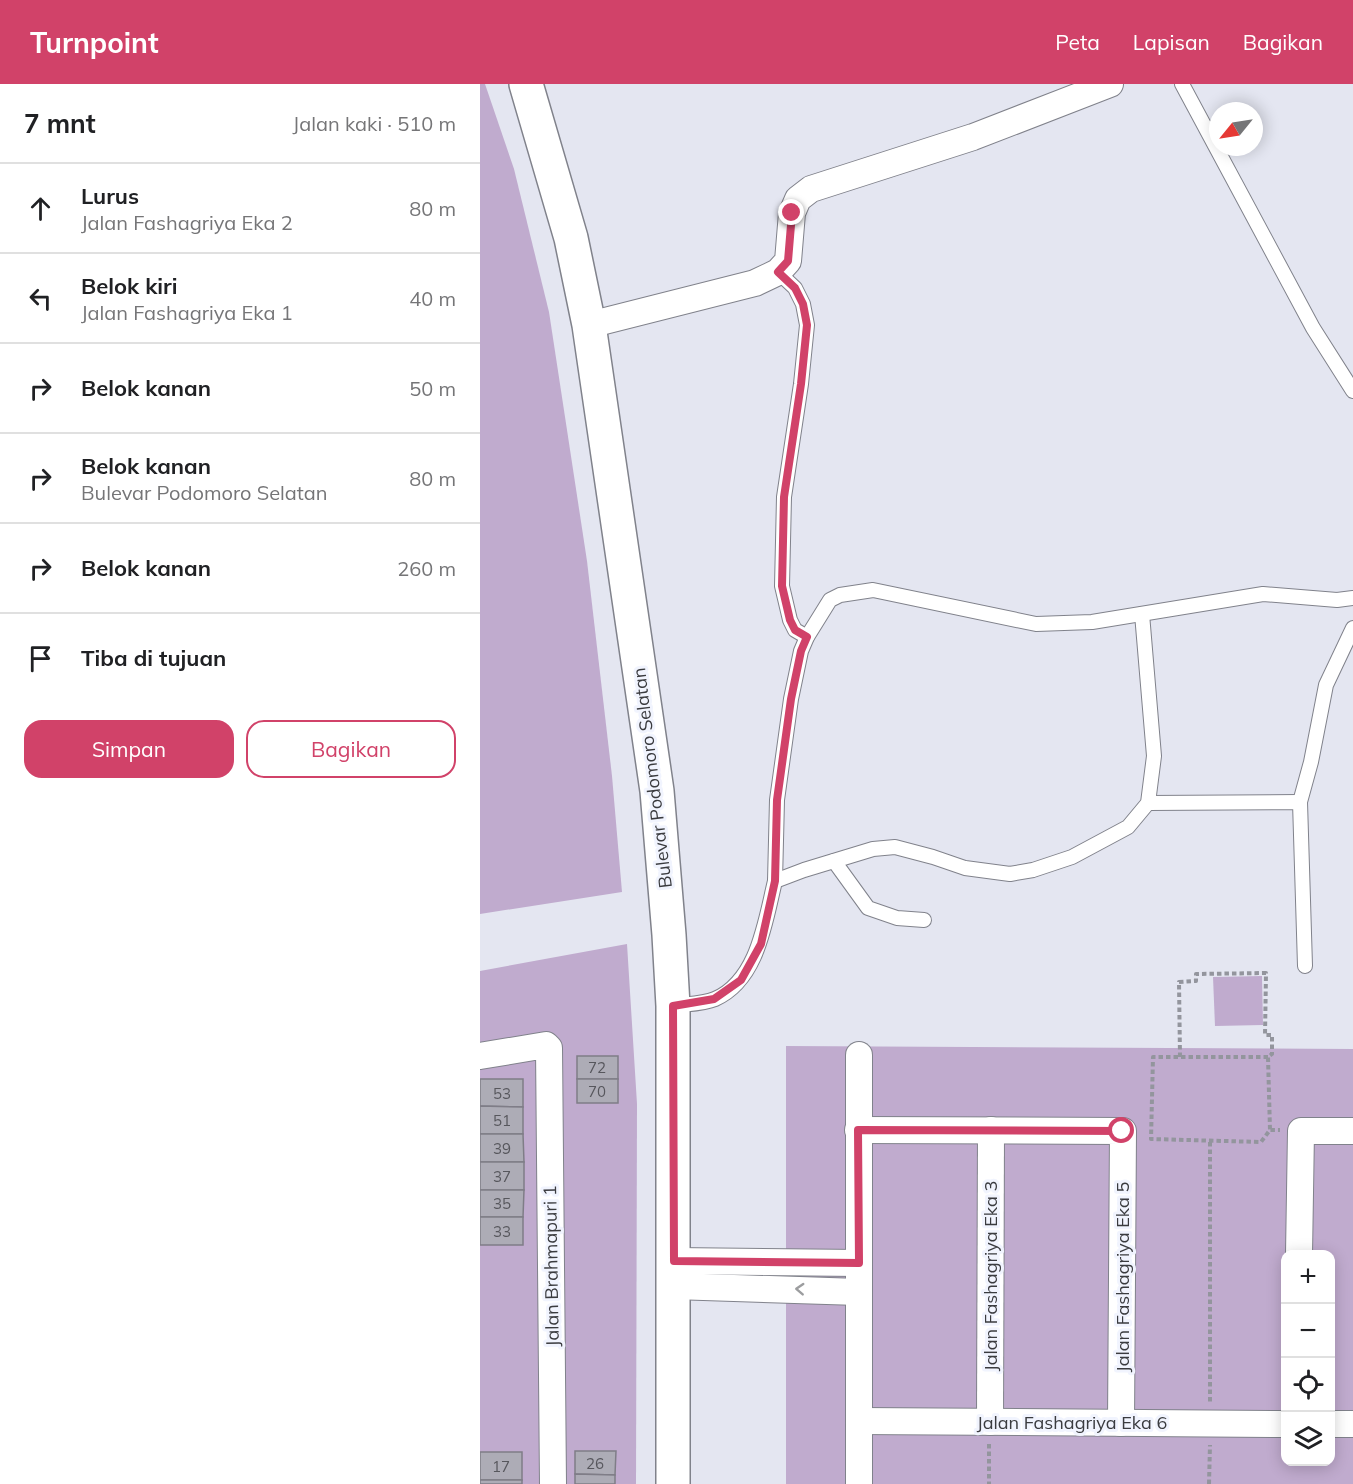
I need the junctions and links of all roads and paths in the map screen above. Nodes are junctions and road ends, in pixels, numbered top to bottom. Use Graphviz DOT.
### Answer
graph roads {
  1 [pos="526,84"];
  2 [pos="1110,84"];
  3 [pos="1182,84"];
  4 [pos="778,272"];
  5 [pos="589,325"];
  6 [pos="1353,391"];
  7 [pos="1353,598"];
  8 [pos="1142,614"];
  9 [pos="1353,628"];
  10 [pos="807,637"];
  11 [pos="1300,802"];
  12 [pos="1148,803"];
  13 [pos="834,861"];
  14 [pos="775,881"];
  15 [pos="924,920"];
  16 [pos="1305,966"];
  17 [pos="673,1006"];
  18 [pos="859,1055"];
  19 [pos="480,1056"];
  20 [pos="1180,1057"];
  21 [pos="1268,1057"];
  22 [pos="858,1130"];
  23 [pos="991,1130"];
  24 [pos="1270,1130"];
  25 [pos="1301,1131"];
  26 [pos="1353,1131"];
  27 [pos="1210,1142"];
  28 [pos="1299,1250"];
  29 [pos="859,1263"];
  30 [pos="673,1273"];
  31 [pos="859,1292"];
  32 [pos="859,1421"];
  33 [pos="990,1422"];
  34 [pos="1121,1423"];
  35 [pos="1210,1423"];
  36 [pos="1281,1424"];
  37 [pos="1335,1424"];
  38 [pos="1353,1424"];
  39 [pos="553,1484"];
  40 [pos="673,1484"];
  41 [pos="859,1484"];
  42 [pos="989,1484"];
  43 [pos="1209,1484"];
  1 -- 5 [label="street, Bulevar Podomoro Selatan"];
  2 -- 4 [label="street"];
  3 -- 6 [label="lane"];
  4 -- 5 [label="street"];
  4 -- 10 [label="lane"];
  5 -- 17 [label="street, Bulevar Podomoro Selatan"];
  7 -- 8 [label="lane"];
  8 -- 10 [label="lane"];
  8 -- 12 [label="lane"];
  9 -- 11 [label="lane"];
  10 -- 14 [label="lane"];
  11 -- 12 [label="lane"];
  11 -- 16 [label="lane"];
  12 -- 13 [label="lane"];
  13 -- 14 [label="lane"];
  13 -- 15 [label="lane"];
  14 -- 17 [label="lane"];
  17 -- 30 [label="street, Bulevar Podomoro Selatan"];
  18 -- 22 [label="street"];
  19 -- 39 [label="street, Jalan Brahmapuri 1"];
  20 -- 21 [label="path"];
  20 -- 21 [label="path"];
  20 -- 27 [label="path"];
  21 -- 24 [label="path"];
  22 -- 23 [label="street"];
  22 -- 29 [label="street"];
  23 -- 33 [label="street, Jalan Fashagriya Eka 3"];
  23 -- 34 [label="street, Jalan Fashagriya Eka 5"];
  24 -- 25 [label="path"];
  24 -- 27 [label="path"];
  25 -- 26 [label="street"];
  25 -- 28 [label="street"];
  27 -- 35 [label="path"];
  29 -- 30 [label="street"];
  29 -- 31 [label="street"];
  31 -- 30 [label="street, one-way"];
  30 -- 40 [label="street, Bulevar Podomoro Selatan"];
  31 -- 32 [label="street"];
  32 -- 33 [label="street, Jalan Fashagriya Eka 6"];
  32 -- 41 [label="street"];
  33 -- 34 [label="street, Jalan Fashagriya Eka 6"];
  33 -- 42 [label="path"];
  34 -- 35 [label="street, Jalan Fashagriya Eka 6"];
  35 -- 36 [label="street, Jalan Fashagriya Eka 6"];
  35 -- 43 [label="path"];
  37 -- 38 [label="street"];
}
